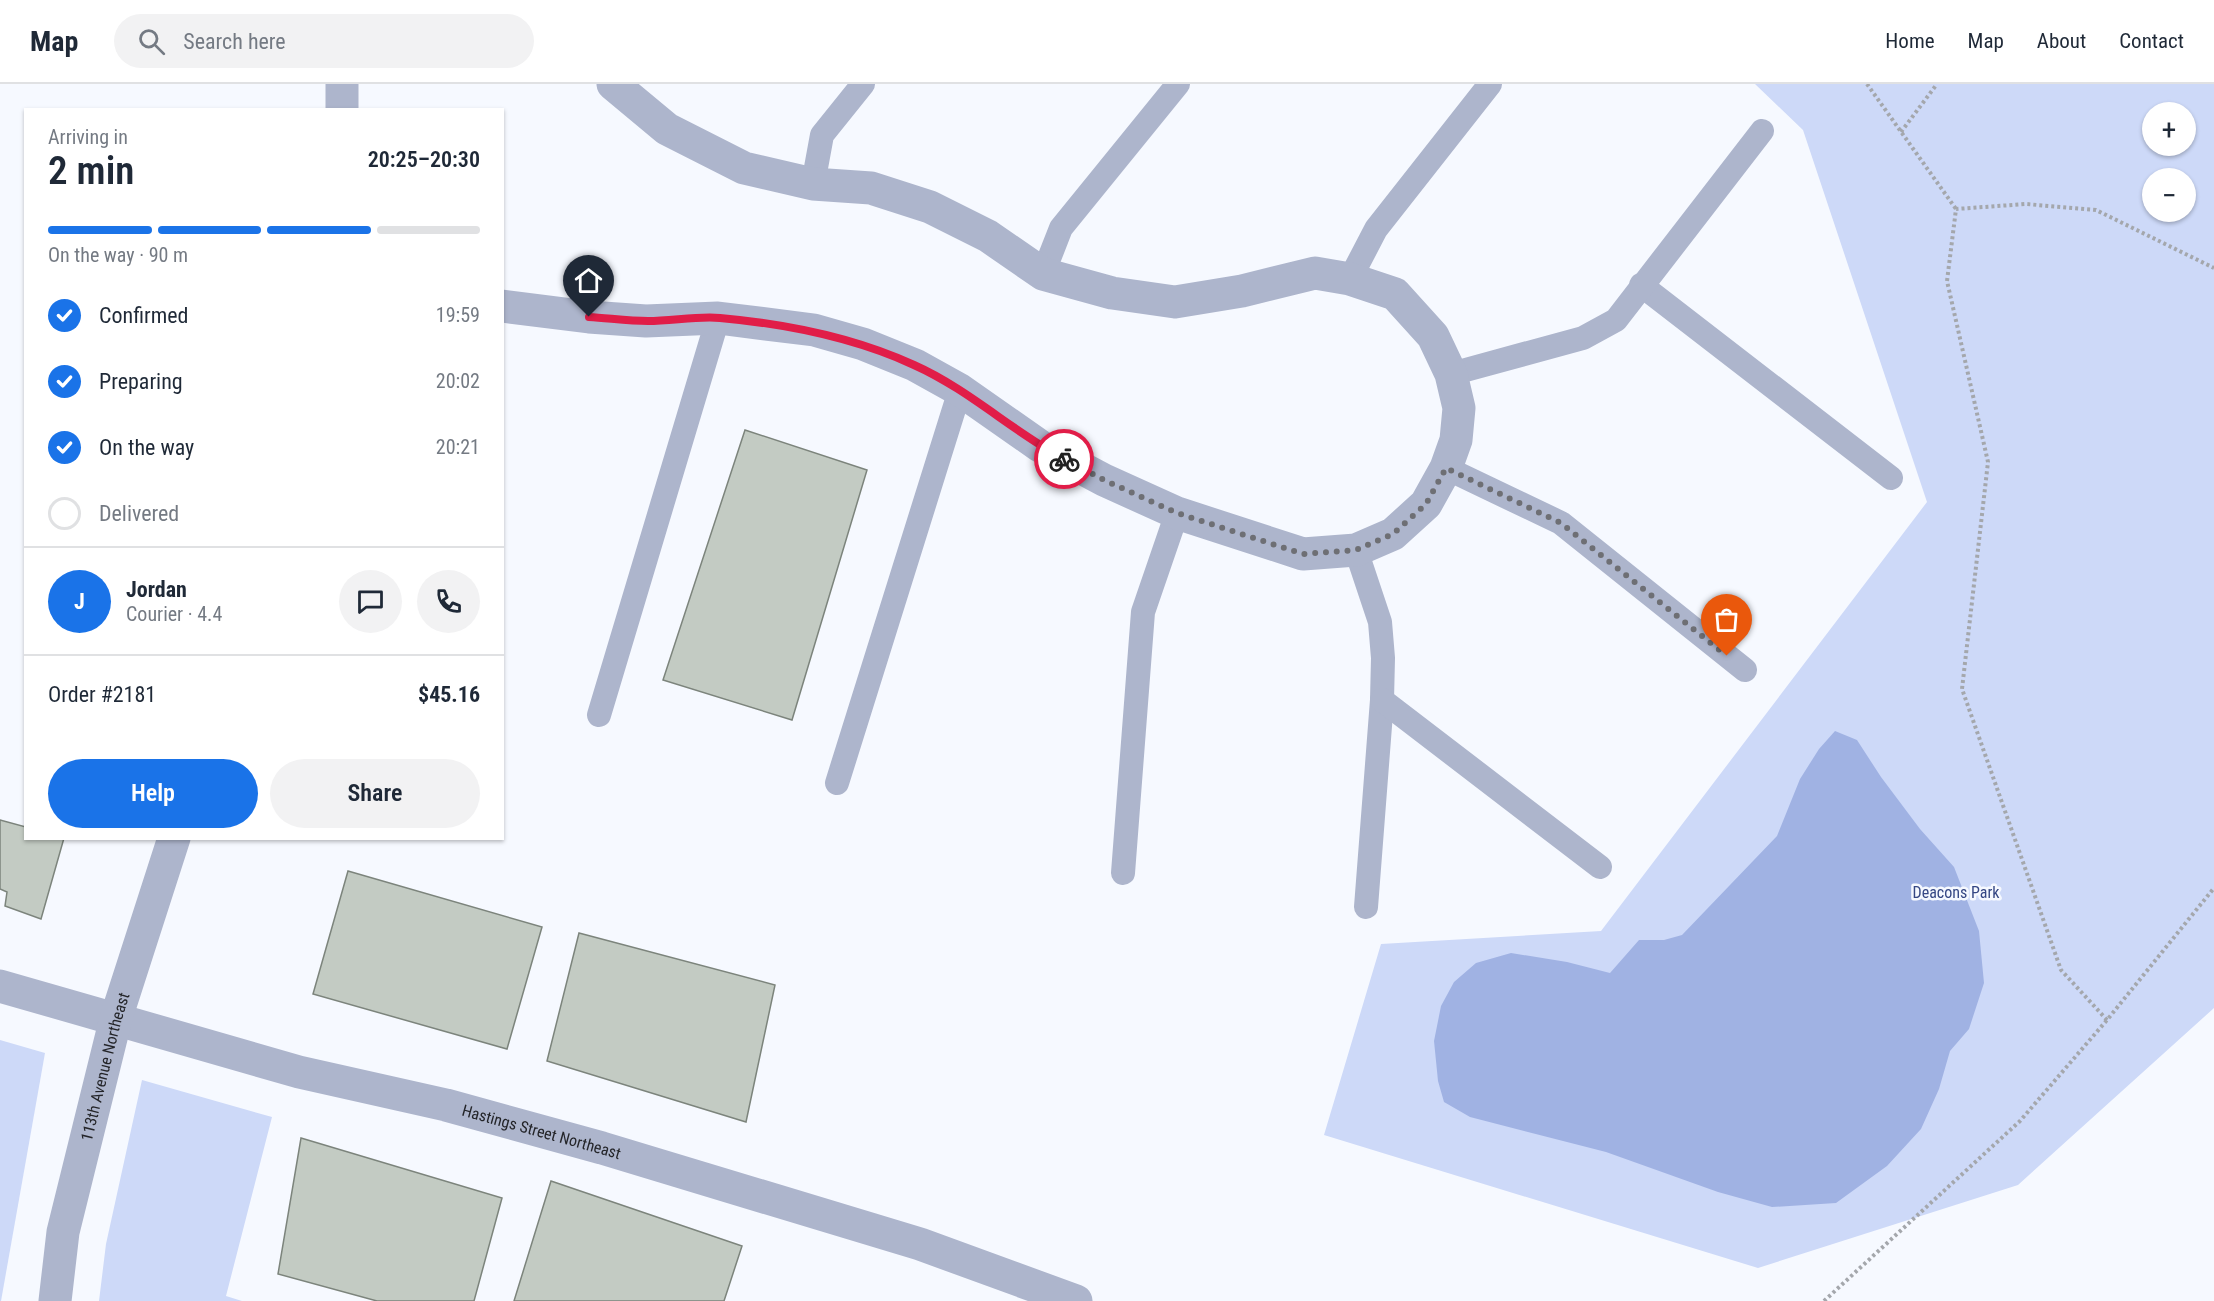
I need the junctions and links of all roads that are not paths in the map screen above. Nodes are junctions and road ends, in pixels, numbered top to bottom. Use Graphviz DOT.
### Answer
graph roads {
  1 [pos="342,84"];
  2 [pos="613,84"];
  3 [pos="862,84"];
  4 [pos="1178,84"];
  5 [pos="1490,84"];
  6 [pos="342,108"];
  7 [pos="1762,131"];
  8 [pos="813,184"];
  9 [pos="1043,274"];
  10 [pos="1350,279"];
  11 [pos="1641,285"];
  12 [pos="504,306"];
  13 [pos="718,318"];
  14 [pos="1452,374"];
  15 [pos="960,390"];
  16 [pos="1446,468"];
  17 [pos="1891,478"];
  18 [pos="1177,513"];
  19 [pos="1356,550"];
  20 [pos="1745,670"];
  21 [pos="1382,700"];
  22 [pos="599,715"];
  23 [pos="837,783"];
  24 [pos="173,840"];
  25 [pos="1600,867"];
  26 [pos="1123,873"];
  27 [pos="1366,907"];
  28 [pos="0,986"];
  29 [pos="116,1018"];
  30 [pos="55,1301"];
  31 [pos="1076,1301"];
  1 -- 6 [label="street"];
  2 -- 8 [label="street"];
  3 -- 8 [label="lane"];
  4 -- 9 [label="lane"];
  5 -- 10 [label="lane"];
  7 -- 11 [label="lane"];
  8 -- 9 [label="street"];
  9 -- 10 [label="street"];
  10 -- 14 [label="street"];
  11 -- 14 [label="lane"];
  11 -- 17 [label="lane"];
  12 -- 13 [label="street"];
  13 -- 15 [label="street"];
  13 -- 22 [label="lane"];
  14 -- 16 [label="street"];
  15 -- 18 [label="street"];
  15 -- 23 [label="lane"];
  16 -- 19 [label="street"];
  16 -- 20 [label="lane"];
  18 -- 19 [label="street"];
  18 -- 26 [label="lane"];
  19 -- 21 [label="lane"];
  21 -- 25 [label="lane"];
  21 -- 27 [label="lane"];
  24 -- 29 [label="street, 113th Avenue Northeast"];
  28 -- 29 [label="street, Hastings Street Northeast"];
  29 -- 30 [label="street, 113th Avenue Northeast"];
  29 -- 31 [label="street, Hastings Street Northeast"];
}
